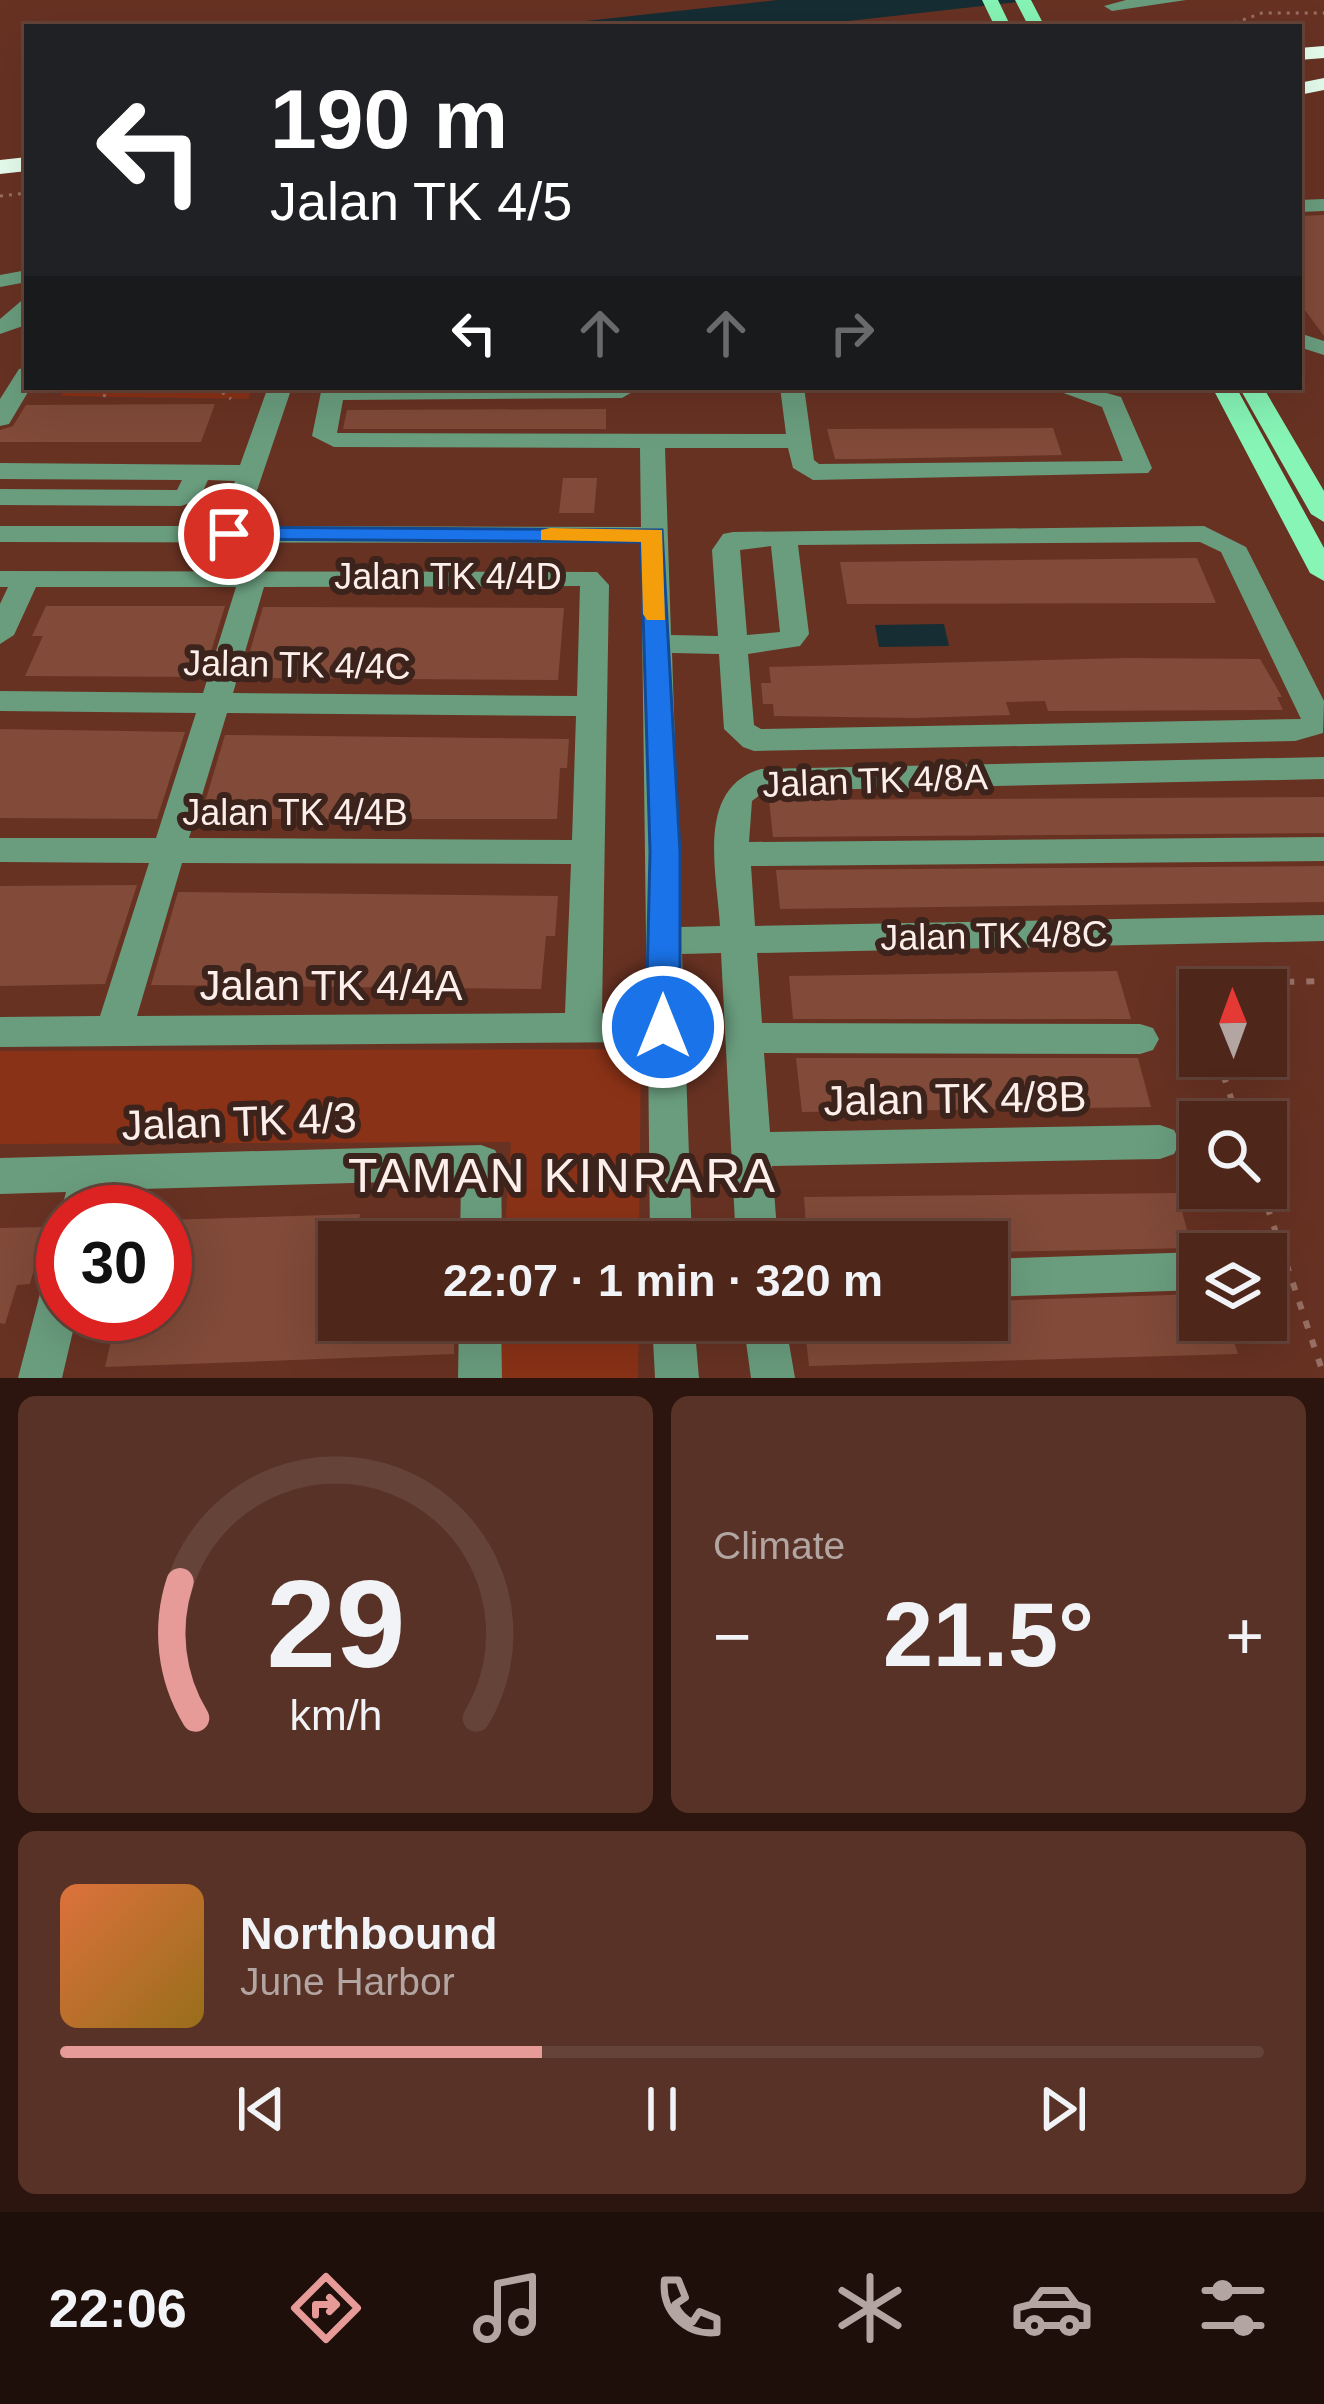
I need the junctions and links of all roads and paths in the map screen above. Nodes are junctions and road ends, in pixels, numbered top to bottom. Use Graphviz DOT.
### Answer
graph roads {
  1 [pos="1178,0"];
  2 [pos="1112,6"];
  3 [pos="1324,13"];
  4 [pos="1232,24"];
  5 [pos="24,308"];
  6 [pos="0,327"];
  7 [pos="24,379"];
  8 [pos="106,390"];
  9 [pos="219,390"];
  10 [pos="279,390"];
  11 [pos="333,390"];
  12 [pos="622,390"];
  13 [pos="792,390"];
  14 [pos="1070,390"];
  15 [pos="1226,390"];
  16 [pos="1253,390"];
  17 [pos="104,397"];
  18 [pos="231,399"];
  19 [pos="0,419"];
  20 [pos="799,441"];
  21 [pos="620,442"];
  22 [pos="652,442"];
  23 [pos="0,470"];
  24 [pos="198,473"];
  25 [pos="250,473"];
  26 [pos="0,497"];
  27 [pos="1324,514"];
  28 [pos="0,534"];
  29 [pos="229,534"];
  30 [pos="653,535"];
  31 [pos="783,537"];
  32 [pos="1324,573"];
  33 [pos="254,577"];
  34 [pos="13,579"];
  35 [pos="0,635"];
  36 [pos="732,643"];
  37 [pos="657,644"];
  38 [pos="0,701"];
  39 [pos="213,701"];
  40 [pos="594,706"];
  41 [pos="1324,768"];
  42 [pos="1324,849"];
  43 [pos="0,850"];
  44 [pos="169,851"];
  45 [pos="590,852"];
  46 [pos="733,854"];
  47 [pos="1324,928"];
  48 [pos="738,940"];
  49 [pos="664,941"];
  50 [pos="1324,981"];
  51 [pos="1287,982"];
  52 [pos="663,1027"];
  53 [pos="584,1028"];
  54 [pos="0,1031"];
  55 [pos="114,1031"];
  56 [pos="744,1038"];
  57 [pos="1140,1039"];
  58 [pos="1160,1142"];
  59 [pos="752,1149"];
  60 [pos="0,1176"];
  61 [pos="46,1185"];
  62 [pos="188,1185"];
  63 [pos="1268,1209"];
  64 [pos="481,1221"];
  65 [pos="669,1221"];
  66 [pos="756,1221"];
  67 [pos="1179,1272"];
  68 [pos="1008,1277"];
  69 [pos="49,1341"];
  70 [pos="480,1341"];
  71 [pos="674,1341"];
  72 [pos="767,1341"];
  73 [pos="1324,1376"];
  74 [pos="40,1378"];
  75 [pos="480,1378"];
  76 [pos="677,1378"];
  77 [pos="772,1378"];
  1 -- 2 [label="street"];
  3 -- 4 [label="path"];
  5 -- 6 [label="street"];
  7 -- 19 [label="street"];
  8 -- 17 [label="path"];
  9 -- 18 [label="path"];
  10 -- 25 [label="street"];
  11 -- 21 [label="street"];
  12 -- 21 [label="street"];
  13 -- 20 [label="street"];
  14 -- 20 [label="street"];
  15 -- 32 [label="main road"];
  16 -- 27 [label="main road"];
  20 -- 22 [label="street"];
  21 -- 22 [label="street"];
  22 -- 30 [label="street"];
  23 -- 24 [label="street"];
  24 -- 25 [label="street"];
  24 -- 26 [label="street"];
  25 -- 29 [label="street"];
  28 -- 29 [label="street"];
  29 -- 30 [label="street"];
  30 -- 37 [label="street"];
  31 -- 36 [label="street"];
  31 -- 36 [label="street"];
  31 -- 36 [label="street"];
  33 -- 34 [label="street, Jalan TK 4/4D"];
  33 -- 39 [label="street"];
  33 -- 40 [label="street, Jalan TK 4/4D"];
  34 -- 35 [label="street"];
  36 -- 37 [label="street"];
  37 -- 49 [label="street"];
  38 -- 39 [label="street, Jalan TK 4/4C"];
  39 -- 40 [label="street, Jalan TK 4/4C"];
  39 -- 44 [label="street"];
  40 -- 45 [label="street, Jalan TK 4/4D"];
  41 -- 46 [label="street, Jalan TK 4/8A"];
  42 -- 46 [label="street"];
  43 -- 44 [label="street, Jalan TK 4/4B"];
  44 -- 45 [label="street, Jalan TK 4/4B"];
  44 -- 55 [label="street"];
  45 -- 53 [label="street, Jalan TK 4/4D"];
  46 -- 48 [label="street, Jalan TK 4/8A"];
  47 -- 48 [label="street, Jalan TK 4/8C"];
  48 -- 49 [label="street, Jalan TK 4/8C"];
  48 -- 56 [label="street, Jalan TK 4/8A"];
  49 -- 52 [label="street"];
  50 -- 51 [label="path"];
  52 -- 53 [label="street, Jalan TK 4/4A"];
  52 -- 65 [label="street"];
  53 -- 55 [label="street, Jalan TK 4/4A"];
  54 -- 55 [label="street, Jalan TK 4/4A"];
  56 -- 57 [label="street"];
  56 -- 59 [label="street, Jalan TK 4/8A"];
  58 -- 59 [label="street, Jalan TK 4/8B"];
  59 -- 66 [label="street, Jalan TK 4/8A"];
  60 -- 61 [label="street, Jalan TK 4/3"];
  62 -- 64 [label="street, Jalan TK 4/3"];
  63 -- 73 [label="path"];
  67 -- 68 [label="street"];
  69 -- 74 [label="street"];
  70 -- 75 [label="street"];
  71 -- 76 [label="street"];
  72 -- 77 [label="street"];
}
